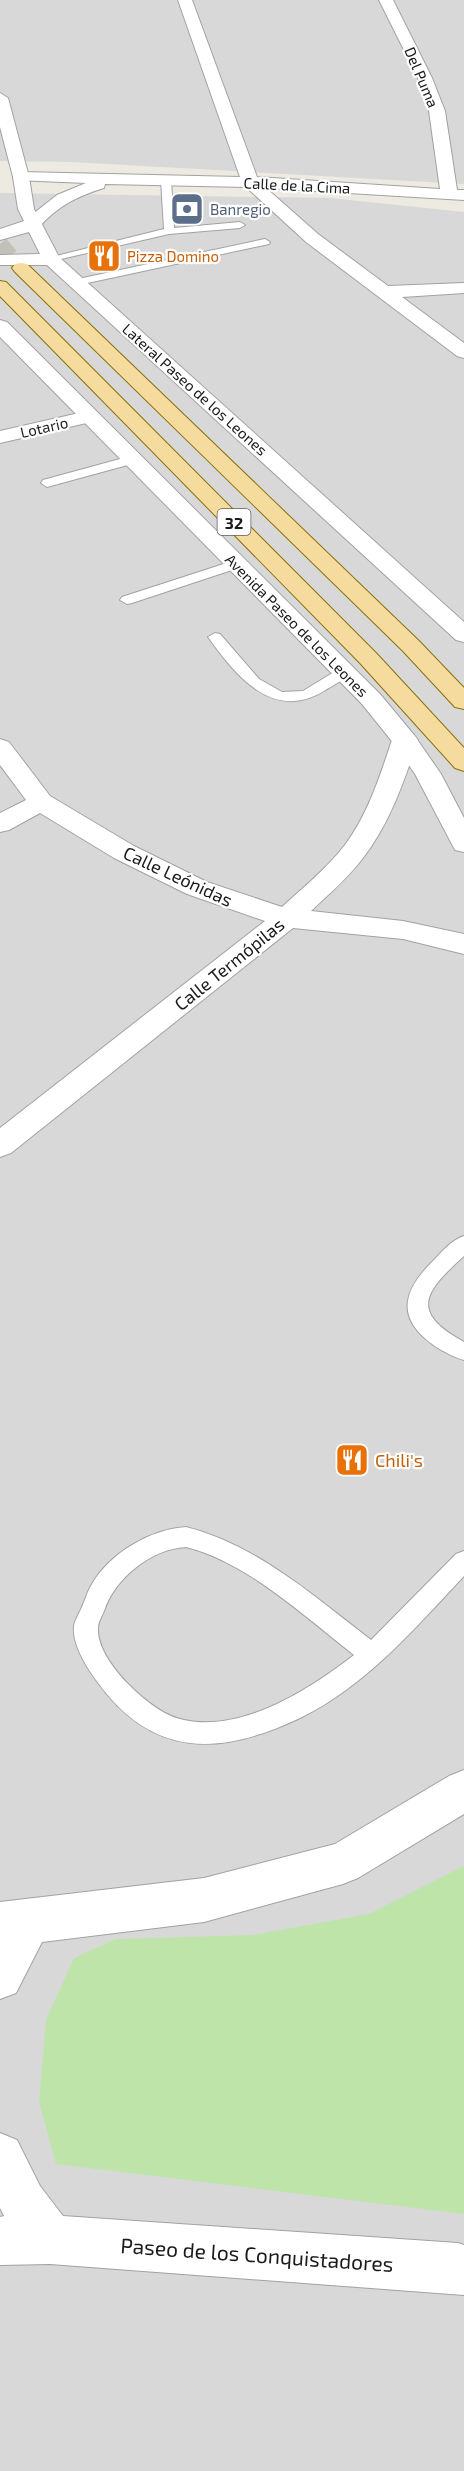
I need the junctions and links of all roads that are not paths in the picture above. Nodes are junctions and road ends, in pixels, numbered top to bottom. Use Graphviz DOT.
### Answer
graph roads {
  1 [pos="185,0"];
  2 [pos="386,0"];
  3 [pos="2,104"];
  4 [pos="0,142"];
  5 [pos="21,177"];
  6 [pos="129,179"];
  7 [pos="166,180"];
  8 [pos="250,182"];
  9 [pos="1,183"];
  10 [pos="456,195"];
  11 [pos="30,216"];
  12 [pos="240,225"];
  13 [pos="169,231"];
  14 [pos="0,235"];
  15 [pos="265,242"];
  16 [pos="0,260"];
  17 [pos="52,260"];
  18 [pos="21,268"];
  19 [pos="78,282"];
  20 [pos="0,286"];
  21 [pos="464,288"];
  22 [pos="386,292"];
  23 [pos="0,326"];
  24 [pos="464,352"];
  25 [pos="87,417"];
  26 [pos="0,437"];
  27 [pos="131,460"];
  28 [pos="46,483"];
  29 [pos="236,564"];
  30 [pos="127,600"];
  31 [pos="464,635"];
  32 [pos="215,638"];
  33 [pos="344,672"];
  34 [pos="464,702"];
  35 [pos="405,740"];
  36 [pos="0,747"];
  37 [pos="464,763"];
  38 [pos="41,802"];
  39 [pos="0,824"];
  40 [pos="464,844"];
  41 [pos="286,918"];
  42 [pos="464,944"];
  43 [pos="0,1145"];
  44 [pos="464,1244"];
  45 [pos="464,1352"];
  46 [pos="464,1562"];
  47 [pos="372,1654"];
  48 [pos="464,1791"];
  49 [pos="15,1923"];
  50 [pos="0,1977"];
  51 [pos="0,2157"];
  52 [pos="0,2241"];
  53 [pos="50,2241"];
  54 [pos="464,2270"];
  1 -- 8 [label="street"];
  2 -- 10 [label="street, Del Puma"];
  3 -- 4 [label="street"];
  3 -- 5 [label="street, Lateral Paseo de los Leones"];
  5 -- 6 [label="street, Calle de la Cima"];
  5 -- 9 [label="street, Calle de la Cima"];
  5 -- 11 [label="street, Lateral Paseo de los Leones"];
  6 -- 7 [label="street, Calle de la Cima"];
  6 -- 11 [label="street, Calle de la Cima"];
  7 -- 8 [label="street, Calle de la Cima"];
  7 -- 13 [label="lane"];
  8 -- 10 [label="street, Calle de la Cima"];
  8 -- 22 [label="street"];
  9 -- 11 [label="street"];
  11 -- 14 [label="street, Calle de la Cima"];
  11 -- 17 [label="street, Lateral Paseo de los Leones"];
  12 -- 13 [label="lane"];
  13 -- 17 [label="lane"];
  15 -- 19 [label="lane"];
  16 -- 17 [label="street"];
  17 -- 19 [label="street, Lateral Paseo de los Leones"];
  18 -- 34 [label="main road, 32"];
  19 -- 31 [label="street, Lateral Paseo de los Leones"];
  20 -- 37 [label="main road, Avenida Paseo de los Leones / 32"];
  21 -- 22 [label="street"];
  22 -- 24 [label="street"];
  23 -- 25 [label="street, Avenida Paseo de los Leones"];
  25 -- 26 [label="street, Lotario"];
  25 -- 27 [label="street, Avenida Paseo de los Leones"];
  27 -- 28 [label="lane"];
  27 -- 29 [label="street, Avenida Paseo de los Leones"];
  29 -- 30 [label="lane"];
  29 -- 33 [label="street, Avenida Paseo de los Leones"];
  32 -- 33 [label="lane"];
  33 -- 35 [label="street, Avenida Paseo de los Leones"];
  35 -- 40 [label="street, Avenida Paseo de los Leones"];
  35 -- 41 [label="street, Calle Termópilas"];
  36 -- 38 [label="street, Calle Leónidas"];
  38 -- 39 [label="street"];
  38 -- 41 [label="street, Calle Leónidas"];
  41 -- 42 [label="street, Calle Leónidas"];
  41 -- 43 [label="street, Calle Termópilas"];
  44 -- 45 [label="lane"];
  46 -- 47 [label="lane"];
  47 -- 47 [label="lane"];
  48 -- 49 [label="street"];
  49 -- 50 [label="street"];
  51 -- 53 [label="street"];
  52 -- 53 [label="street, Paseo de los Conquistadores"];
  53 -- 54 [label="street, Paseo de los Conquistadores"];
}
